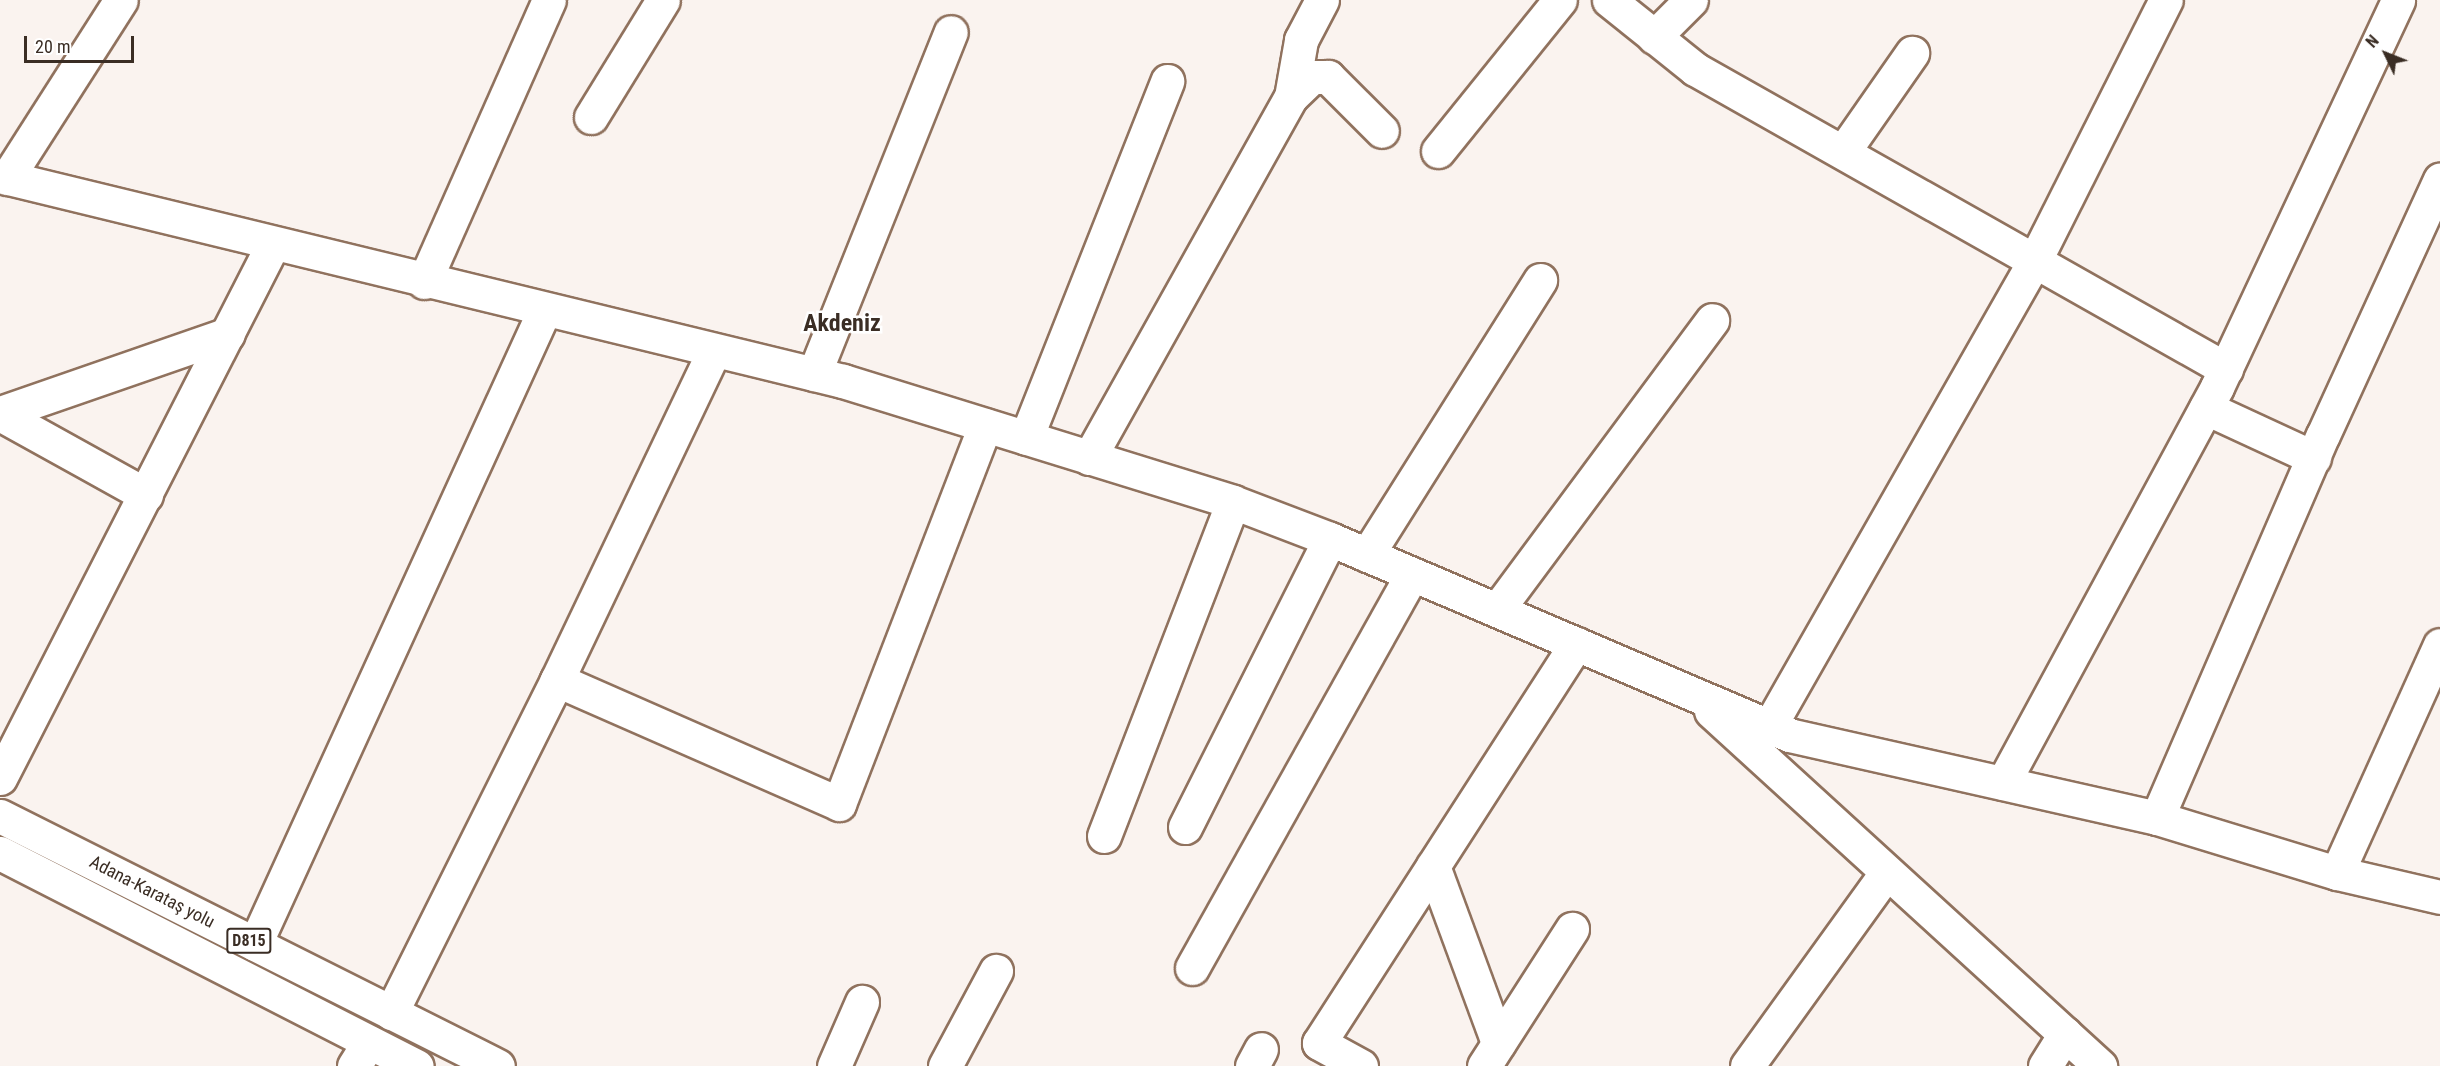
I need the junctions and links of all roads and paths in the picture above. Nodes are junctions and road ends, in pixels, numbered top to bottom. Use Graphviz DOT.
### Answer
graph roads {
  1 [pos="121,0"];
  2 [pos="549,0"];
  3 [pos="663,0"];
  4 [pos="1322,0"];
  5 [pos="1560,0"];
  6 [pos="1609,0"];
  7 [pos="1691,0"];
  8 [pos="2166,0"];
  9 [pos="2398,0"];
  10 [pos="951,32"];
  11 [pos="1654,38"];
  12 [pos="1912,52"];
  13 [pos="1167,81"];
  14 [pos="1291,97"];
  15 [pos="591,117"];
  16 [pos="1382,131"];
  17 [pos="1438,150"];
  18 [pos="1843,152"];
  19 [pos="4,177"];
  20 [pos="2440,180"];
  21 [pos="273,244"];
  22 [pos="2035,260"];
  23 [pos="1540,280"];
  24 [pos="424,282"];
  25 [pos="544,311"];
  26 [pos="1712,320"];
  27 [pos="228,334"];
  28 [pos="714,351"];
  29 [pos="2226,369"];
  30 [pos="814,374"];
  31 [pos="2206,408"];
  32 [pos="0,413"];
  33 [pos="985,425"];
  34 [pos="1026,438"];
  35 [pos="1089,458"];
  36 [pos="2313,458"];
  37 [pos="146,495"];
  38 [pos="1233,502"];
  39 [pos="1330,539"];
  40 [pos="1366,555"];
  41 [pos="1412,574"];
  42 [pos="1497,610"];
  43 [pos="1576,644"];
  44 [pos="2440,645"];
  45 [pos="557,680"];
  46 [pos="1691,693"];
  47 [pos="1770,727"];
  48 [pos="0,778"];
  49 [pos="2003,783"];
  50 [pos="0,816"];
  51 [pos="2157,818"];
  52 [pos="1185,827"];
  53 [pos="1104,836"];
  54 [pos="0,853"];
  55 [pos="1433,866"];
  56 [pos="1887,872"];
  57 [pos="2337,873"];
  58 [pos="2440,897"];
  59 [pos="1572,929"];
  60 [pos="255,944"];
  61 [pos="1192,968"];
  62 [pos="996,971"];
  63 [pos="862,1002"];
  64 [pos="390,1012"];
  65 [pos="2065,1034"];
  66 [pos="362,1054"];
  67 [pos="1491,1055"];
  68 [pos="417,1066"];
  69 [pos="498,1066"];
  70 [pos="834,1066"];
  71 [pos="945,1066"];
  72 [pos="1361,1066"];
  73 [pos="1747,1066"];
  74 [pos="2045,1066"];
  75 [pos="2100,1066"];
  1 -- 19 [label="street"];
  2 -- 24 [label="street"];
  3 -- 15 [label="street"];
  4 -- 14 [label="street"];
  5 -- 17 [label="street"];
  6 -- 11 [label="street"];
  7 -- 11 [label="street"];
  8 -- 22 [label="street"];
  9 -- 29 [label="street"];
  10 -- 30 [label="street"];
  11 -- 18 [label="street"];
  12 -- 18 [label="street"];
  13 -- 34 [label="street"];
  14 -- 16 [label="street"];
  14 -- 35 [label="street"];
  18 -- 22 [label="street"];
  19 -- 21 [label="street"];
  20 -- 36 [label="street"];
  21 -- 24 [label="street"];
  21 -- 27 [label="street"];
  22 -- 29 [label="street"];
  22 -- 47 [label="street"];
  23 -- 40 [label="street"];
  24 -- 25 [label="street"];
  25 -- 28 [label="street"];
  25 -- 60 [label="street"];
  26 -- 42 [label="street"];
  27 -- 32 [label="street"];
  27 -- 37 [label="street"];
  28 -- 30 [label="street"];
  28 -- 45 [label="street"];
  29 -- 31 [label="street"];
  30 -- 33 [label="street"];
  31 -- 36 [label="street"];
  31 -- 49 [label="street"];
  32 -- 37 [label="street"];
  33 -- 34 [label="street"];
  33 -- 45 [label="street"];
  34 -- 35 [label="street"];
  35 -- 38 [label="street"];
  36 -- 51 [label="street"];
  37 -- 48 [label="street"];
  38 -- 39 [label="street"];
  38 -- 53 [label="street"];
  39 -- 40 [label="street"];
  39 -- 52 [label="street"];
  40 -- 41 [label="street"];
  41 -- 42 [label="street"];
  41 -- 61 [label="street"];
  42 -- 43 [label="street"];
  43 -- 46 [label="street"];
  43 -- 55 [label="street"];
  44 -- 57 [label="street"];
  45 -- 64 [label="street"];
  46 -- 47 [label="street"];
  46 -- 56 [label="street"];
  47 -- 49 [label="street"];
  49 -- 51 [label="street"];
  50 -- 60 [label="street, Adana-Karataş yolu / D815"];
  51 -- 57 [label="street"];
  54 -- 66 [label="street, Adana-Karataş yolu / D815"];
  55 -- 67 [label="street"];
  55 -- 72 [label="street"];
  56 -- 65 [label="street"];
  56 -- 73 [label="street"];
  57 -- 58 [label="street"];
  59 -- 67 [label="street"];
  60 -- 64 [label="street, Adana-Karataş yolu / D815"];
  62 -- 71 [label="street"];
  63 -- 70 [label="street"];
  64 -- 69 [label="street, Adana-Karataş yolu / D815"];
  65 -- 74 [label="street"];
  65 -- 75 [label="street"];
  66 -- 68 [label="street, Adana-Karataş yolu / D815"];
}
